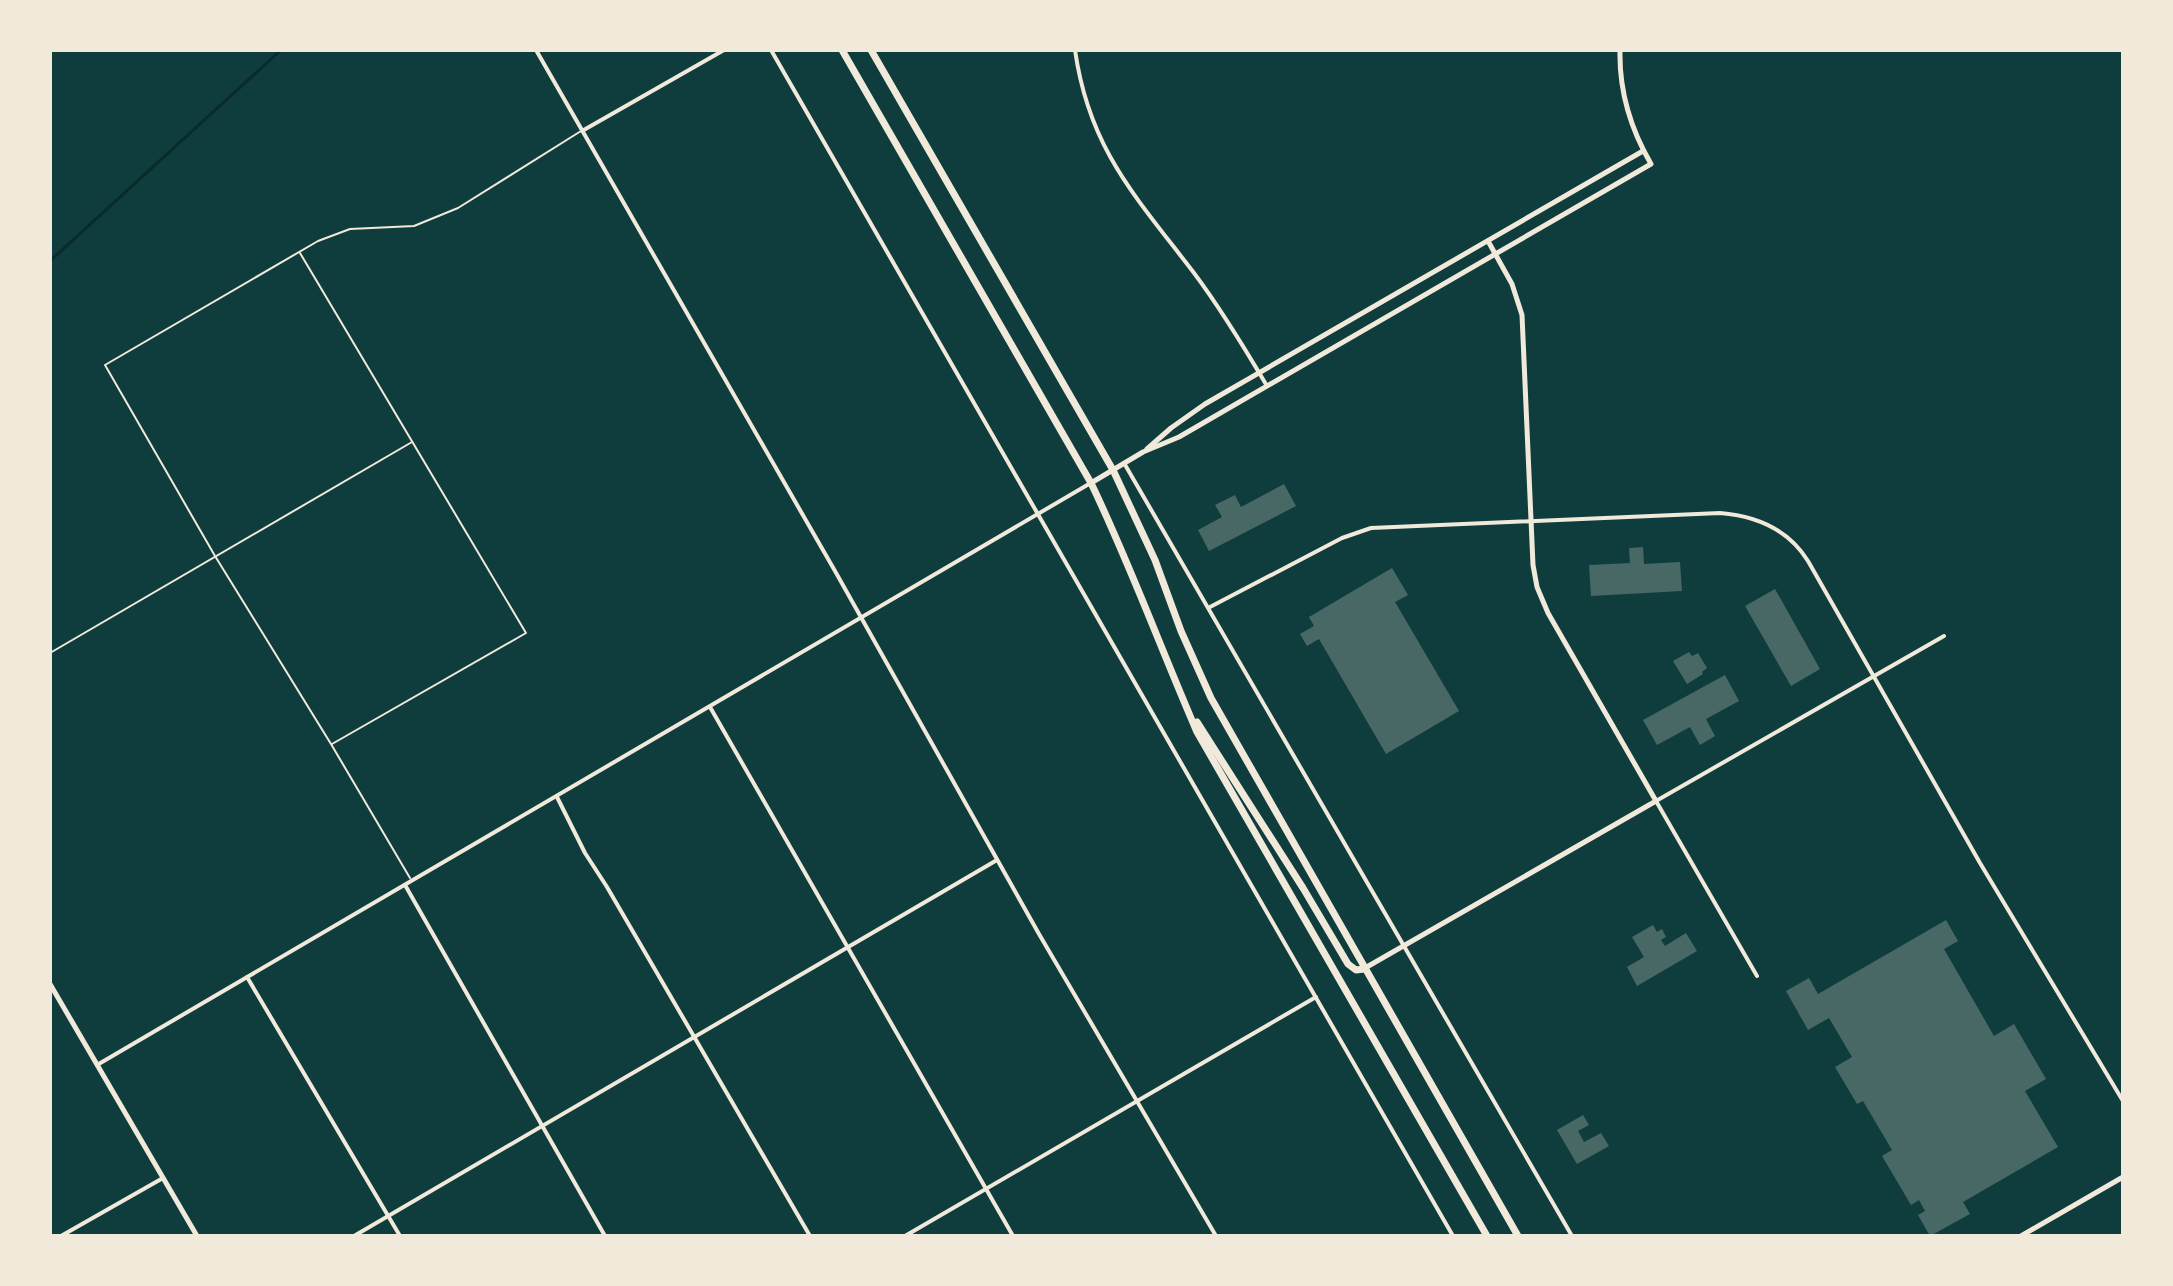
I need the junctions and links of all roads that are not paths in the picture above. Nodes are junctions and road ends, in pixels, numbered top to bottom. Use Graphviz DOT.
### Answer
graph roads {
  1 [pos="536,50"];
  2 [pos="724,50"];
  3 [pos="771,50"];
  4 [pos="842,50"];
  5 [pos="871,50"];
  6 [pos="1075,50"];
  7 [pos="1620,50"];
  8 [pos="582,131"];
  9 [pos="1643,151"];
  10 [pos="1488,241"];
  11 [pos="299,252"];
  12 [pos="1495,254"];
  13 [pos="1259,372"];
  14 [pos="1267,386"];
  15 [pos="412,442"];
  16 [pos="1143,452"];
  17 [pos="1124,463"];
  18 [pos="1113,470"];
  19 [pos="1091,483"];
  20 [pos="1038,513"];
  21 [pos="1531,521"];
  22 [pos="215,556"];
  23 [pos="1210,607"];
  24 [pos="860,616"];
  25 [pos="1944,636"];
  26 [pos="50,653"];
  27 [pos="1873,676"];
  28 [pos="1178,689"];
  29 [pos="710,707"];
  30 [pos="331,744"];
  31 [pos="557,797"];
  32 [pos="1656,801"];
  33 [pos="997,860"];
  34 [pos="412,882"];
  35 [pos="405,885"];
  36 [pos="1405,945"];
  37 [pos="847,948"];
  38 [pos="1364,969"];
  39 [pos="1757,976"];
  40 [pos="247,977"];
  41 [pos="50,984"];
  42 [pos="1316,997"];
  43 [pos="693,1038"];
  44 [pos="97,1065"];
  45 [pos="1138,1100"];
  46 [pos="2123,1101"];
  47 [pos="541,1125"];
  48 [pos="2123,1177"];
  49 [pos="163,1178"];
  50 [pos="986,1188"];
  51 [pos="389,1216"];
  52 [pos="61,1236"];
  53 [pos="197,1236"];
  54 [pos="354,1236"];
  55 [pos="400,1236"];
  56 [pos="605,1236"];
  57 [pos="810,1236"];
  58 [pos="905,1236"];
  59 [pos="1013,1236"];
  60 [pos="1216,1236"];
  61 [pos="1453,1236"];
  62 [pos="1487,1236"];
  63 [pos="1518,1236"];
  64 [pos="1572,1236"];
  65 [pos="2021,1236"];
  1 -- 8 [label="street"];
  2 -- 8 [label="street"];
  3 -- 20 [label="street"];
  4 -- 19 [label="highway"];
  5 -- 18 [label="highway"];
  6 -- 13 [label="street"];
  7 -- 9 [label="street"];
  8 -- 11 [label="lane"];
  8 -- 24 [label="street"];
  9 -- 10 [label="street"];
  9 -- 12 [label="street"];
  10 -- 12 [label="street"];
  10 -- 13 [label="street"];
  11 -- 15 [label="lane"];
  11 -- 22 [label="lane"];
  12 -- 14 [label="street"];
  12 -- 21 [label="street"];
  13 -- 14 [label="street"];
  13 -- 16 [label="street"];
  14 -- 16 [label="street"];
  15 -- 22 [label="lane"];
  15 -- 30 [label="lane"];
  16 -- 17 [label="street"];
  17 -- 18 [label="street"];
  17 -- 23 [label="street"];
  18 -- 19 [label="street"];
  18 -- 38 [label="highway"];
  19 -- 20 [label="street"];
  19 -- 28 [label="highway"];
  20 -- 24 [label="street"];
  20 -- 42 [label="street"];
  21 -- 23 [label="street"];
  21 -- 27 [label="street"];
  21 -- 32 [label="street"];
  22 -- 26 [label="lane"];
  22 -- 30 [label="lane"];
  23 -- 36 [label="street"];
  24 -- 29 [label="street"];
  24 -- 33 [label="street"];
  25 -- 27 [label="street"];
  27 -- 32 [label="street"];
  27 -- 46 [label="street"];
  28 -- 38 [label="highway"];
  28 -- 62 [label="highway"];
  29 -- 31 [label="street"];
  29 -- 37 [label="street"];
  30 -- 34 [label="lane"];
  31 -- 34 [label="street"];
  31 -- 43 [label="street"];
  32 -- 36 [label="street"];
  32 -- 39 [label="street"];
  33 -- 37 [label="street"];
  33 -- 45 [label="street"];
  34 -- 35 [label="street"];
  35 -- 40 [label="street"];
  35 -- 47 [label="street"];
  36 -- 38 [label="street"];
  36 -- 64 [label="street"];
  37 -- 43 [label="street"];
  37 -- 50 [label="street"];
  38 -- 63 [label="highway"];
  40 -- 44 [label="street"];
  40 -- 51 [label="street"];
  41 -- 44 [label="street"];
  42 -- 45 [label="street"];
  42 -- 61 [label="street"];
  43 -- 47 [label="street"];
  43 -- 57 [label="street"];
  44 -- 49 [label="street"];
  45 -- 50 [label="street"];
  45 -- 60 [label="street"];
  47 -- 51 [label="street"];
  47 -- 56 [label="street"];
  48 -- 65 [label="street"];
  49 -- 52 [label="street"];
  49 -- 53 [label="street"];
  50 -- 58 [label="street"];
  50 -- 59 [label="street"];
  51 -- 54 [label="street"];
  51 -- 55 [label="street"];
}
